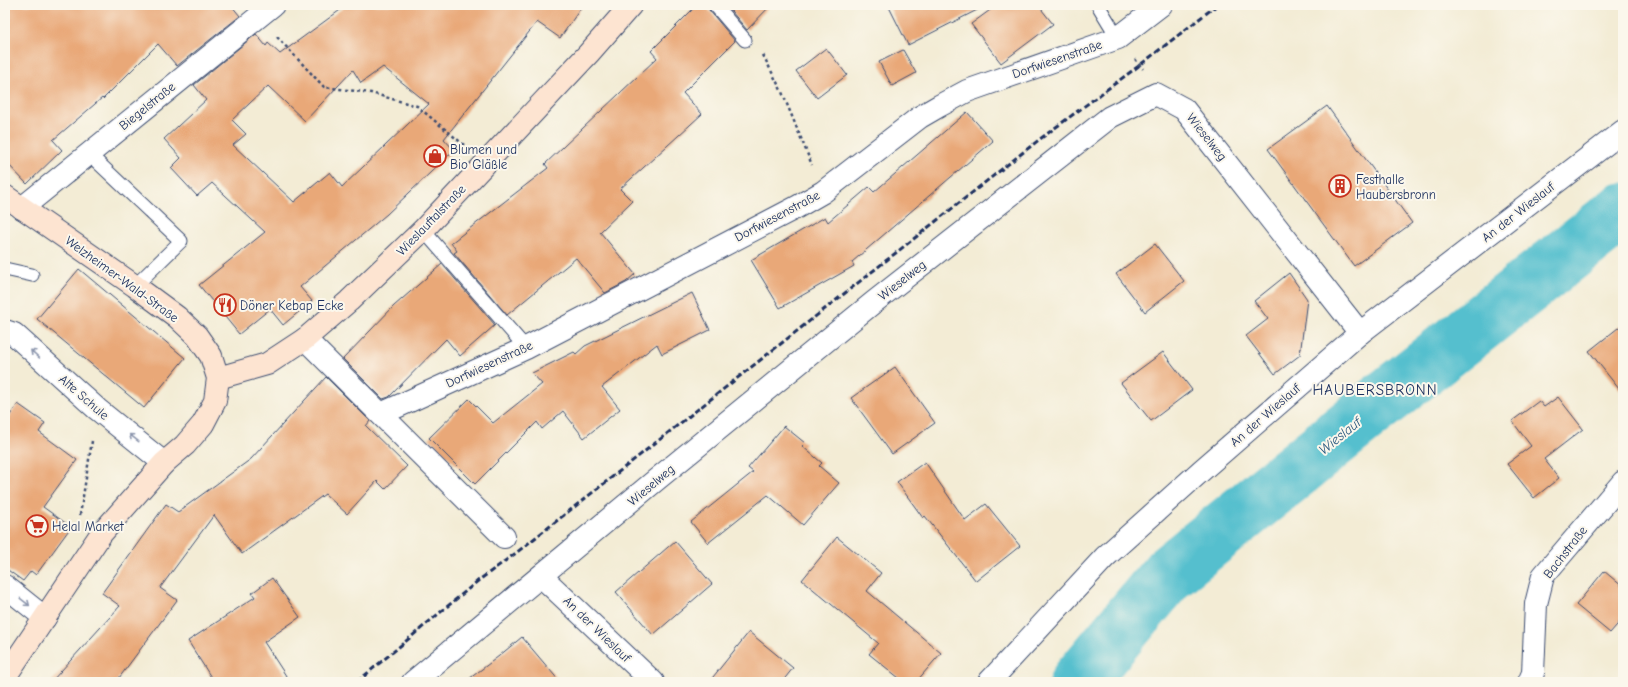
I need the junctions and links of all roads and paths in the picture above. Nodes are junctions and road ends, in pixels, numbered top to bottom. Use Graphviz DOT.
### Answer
graph roads {
  1 [pos="630,5"];
  2 [pos="714,5"];
  3 [pos="1098,5"];
  4 [pos="1161,5"];
  5 [pos="265,11"];
  6 [pos="1118,38"];
  7 [pos="745,40"];
  8 [pos="1156,94"];
  9 [pos="1623,131"];
  10 [pos="89,154"];
  11 [pos="486,164"];
  12 [pos="823,192"];
  13 [pos="13,202"];
  14 [pos="423,230"];
  15 [pos="5,269"];
  16 [pos="32,275"];
  17 [pos="135,286"];
  18 [pos="5,331"];
  19 [pos="1360,333"];
  20 [pos="305,339"];
  21 [pos="526,348"];
  22 [pos="218,378"];
  23 [pos="97,409"];
  24 [pos="382,414"];
  25 [pos="164,463"];
  26 [pos="1623,482"];
  27 [pos="101,534"];
  28 [pos="504,537"];
  29 [pos="542,576"];
  30 [pos="5,586"];
  31 [pos="45,618"];
  32 [pos="5,677"];
  33 [pos="413,682"];
  34 [pos="653,682"];
  35 [pos="989,682"];
  36 [pos="1529,682"];
  1 -- 11 [label="street, Wieslauftalstraße"];
  2 -- 7 [label="lane"];
  3 -- 6 [label="lane"];
  4 -- 6 [label="street, Dorfwiesenstraße"];
  5 -- 10 [label="street, Biegelstraße"];
  5 -- 11 [label="path"];
  6 -- 8 [label="path"];
  6 -- 12 [label="street, Dorfwiesenstraße"];
  7 -- 12 [label="path"];
  8 -- 19 [label="street, Wieselweg"];
  8 -- 29 [label="street, Wieselweg"];
  9 -- 19 [label="street, An der Wieslauf"];
  10 -- 13 [label="street, Biegelstraße"];
  10 -- 17 [label="lane"];
  11 -- 14 [label="street, Wieslauftalstraße"];
  12 -- 21 [label="street, Dorfwiesenstraße"];
  13 -- 17 [label="street, Welzheimer-Wald-Straße"];
  14 -- 20 [label="street, Wieslauftalstraße"];
  14 -- 21 [label="lane"];
  15 -- 16 [label="lane"];
  17 -- 22 [label="street, Welzheimer-Wald-Straße"];
  23 -- 18 [label="street, Alte Schule, one-way"];
  19 -- 35 [label="street, An der Wieslauf"];
  20 -- 22 [label="street, Wieslauftalstraße"];
  20 -- 24 [label="street"];
  21 -- 24 [label="street, Dorfwiesenstraße"];
  22 -- 25 [label="street"];
  25 -- 23 [label="street, Alte Schule, one-way"];
  23 -- 27 [label="path"];
  24 -- 28 [label="street"];
  25 -- 27 [label="street"];
  26 -- 36 [label="street, Bachstraße"];
  27 -- 31 [label="street"];
  29 -- 33 [label="street, Wieselweg"];
  29 -- 34 [label="street, An der Wieslauf"];
  30 -- 31 [label="street, one-way"];
  31 -- 32 [label="street"];
}
